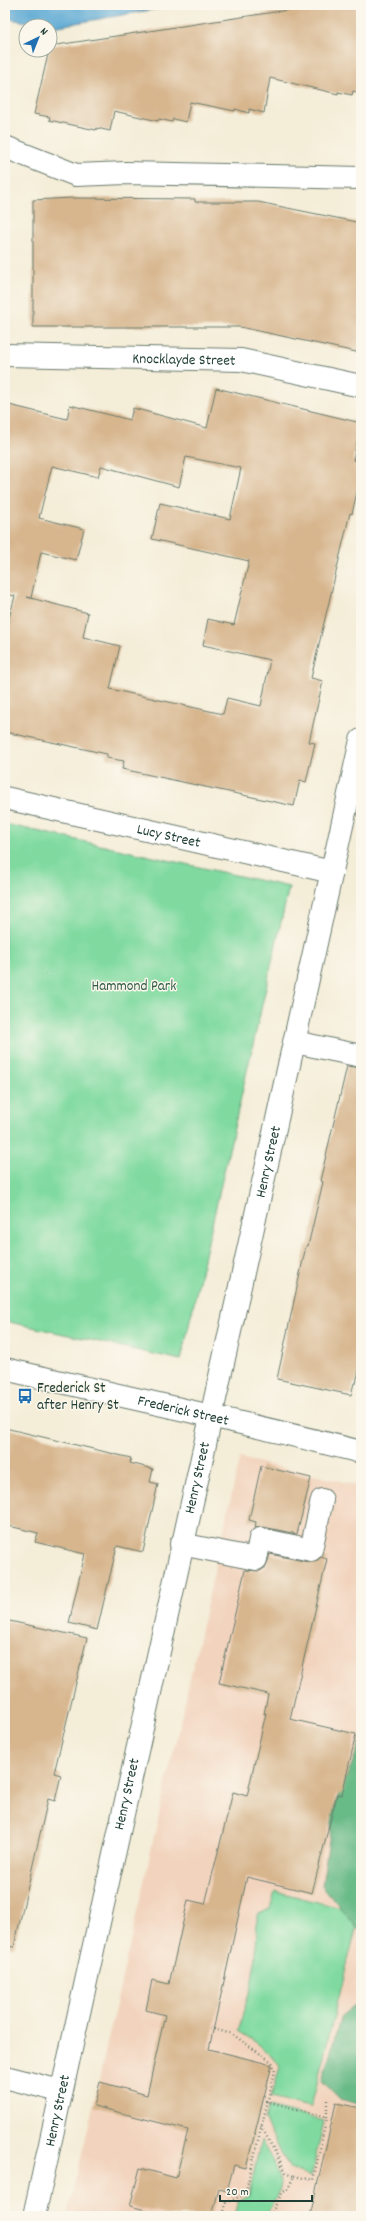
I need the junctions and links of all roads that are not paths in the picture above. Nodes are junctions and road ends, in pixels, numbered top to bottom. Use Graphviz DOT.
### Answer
graph roads {
  1 [pos="5,147"];
  2 [pos="361,178"];
  3 [pos="5,355"];
  4 [pos="361,386"];
  5 [pos="361,740"];
  6 [pos="5,798"];
  7 [pos="332,872"];
  8 [pos="295,1042"];
  9 [pos="361,1056"];
  10 [pos="5,1369"];
  11 [pos="209,1414"];
  12 [pos="361,1452"];
  13 [pos="322,1500"];
  14 [pos="181,1544"];
  15 [pos="5,2077"];
  16 [pos="60,2090"];
  17 [pos="34,2216"];
  1 -- 2 [label="street"];
  3 -- 4 [label="street, Knocklayde Street"];
  5 -- 7 [label="street, Henry Street"];
  6 -- 7 [label="street, Lucy Street"];
  7 -- 8 [label="street, Henry Street"];
  8 -- 9 [label="street"];
  8 -- 11 [label="street, Henry Street"];
  10 -- 11 [label="street, Frederick Street"];
  11 -- 12 [label="street, Frederick Street"];
  11 -- 14 [label="street, Henry Street"];
  13 -- 14 [label="street"];
  14 -- 16 [label="street, Henry Street"];
  15 -- 16 [label="street"];
  16 -- 17 [label="street, Henry Street"];
}
